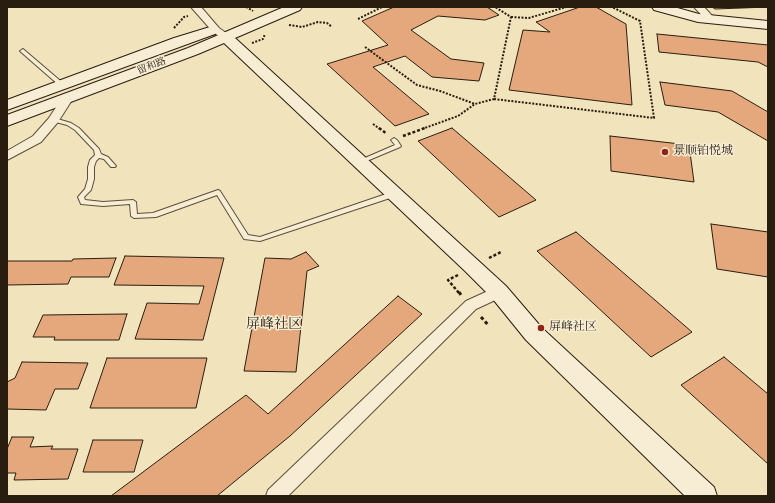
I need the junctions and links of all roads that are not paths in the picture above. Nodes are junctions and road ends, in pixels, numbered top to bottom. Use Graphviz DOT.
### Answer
graph roads {
  1 [pos="196,7"];
  2 [pos="271,7"];
  3 [pos="295,7"];
  4 [pos="659,7"];
  5 [pos="699,7"];
  6 [pos="710,19"];
  7 [pos="768,24"];
  8 [pos="221,34"];
  9 [pos="23,51"];
  10 [pos="62,85"];
  11 [pos="66,100"];
  12 [pos="7,105"];
  13 [pos="54,120"];
  14 [pos="7,122"];
  15 [pos="394,140"];
  16 [pos="98,155"];
  17 [pos="7,156"];
  18 [pos="360,162"];
  19 [pos="113,166"];
  20 [pos="394,194"];
  21 [pos="499,292"];
  22 [pos="275,496"];
  23 [pos="704,496"];
  1 -- 8 [label="street"];
  2 -- 8 [label="street, 留和路"];
  3 -- 8 [label="street, 留和路"];
  4 -- 6 [label="street"];
  5 -- 6 [label="street"];
  6 -- 7 [label="street"];
  8 -- 10 [label="street, 留和路"];
  8 -- 11 [label="street, 留和路"];
  8 -- 18 [label="street"];
  9 -- 10 [label="lane"];
  10 -- 12 [label="street, 留和路"];
  11 -- 13 [label="street"];
  11 -- 14 [label="street, 留和路"];
  13 -- 16 [label="lane"];
  13 -- 17 [label="street"];
  15 -- 18 [label="lane"];
  16 -- 19 [label="lane"];
  16 -- 20 [label="lane"];
  18 -- 20 [label="street"];
  20 -- 21 [label="street"];
  21 -- 22 [label="street"];
  21 -- 23 [label="street"];
}
